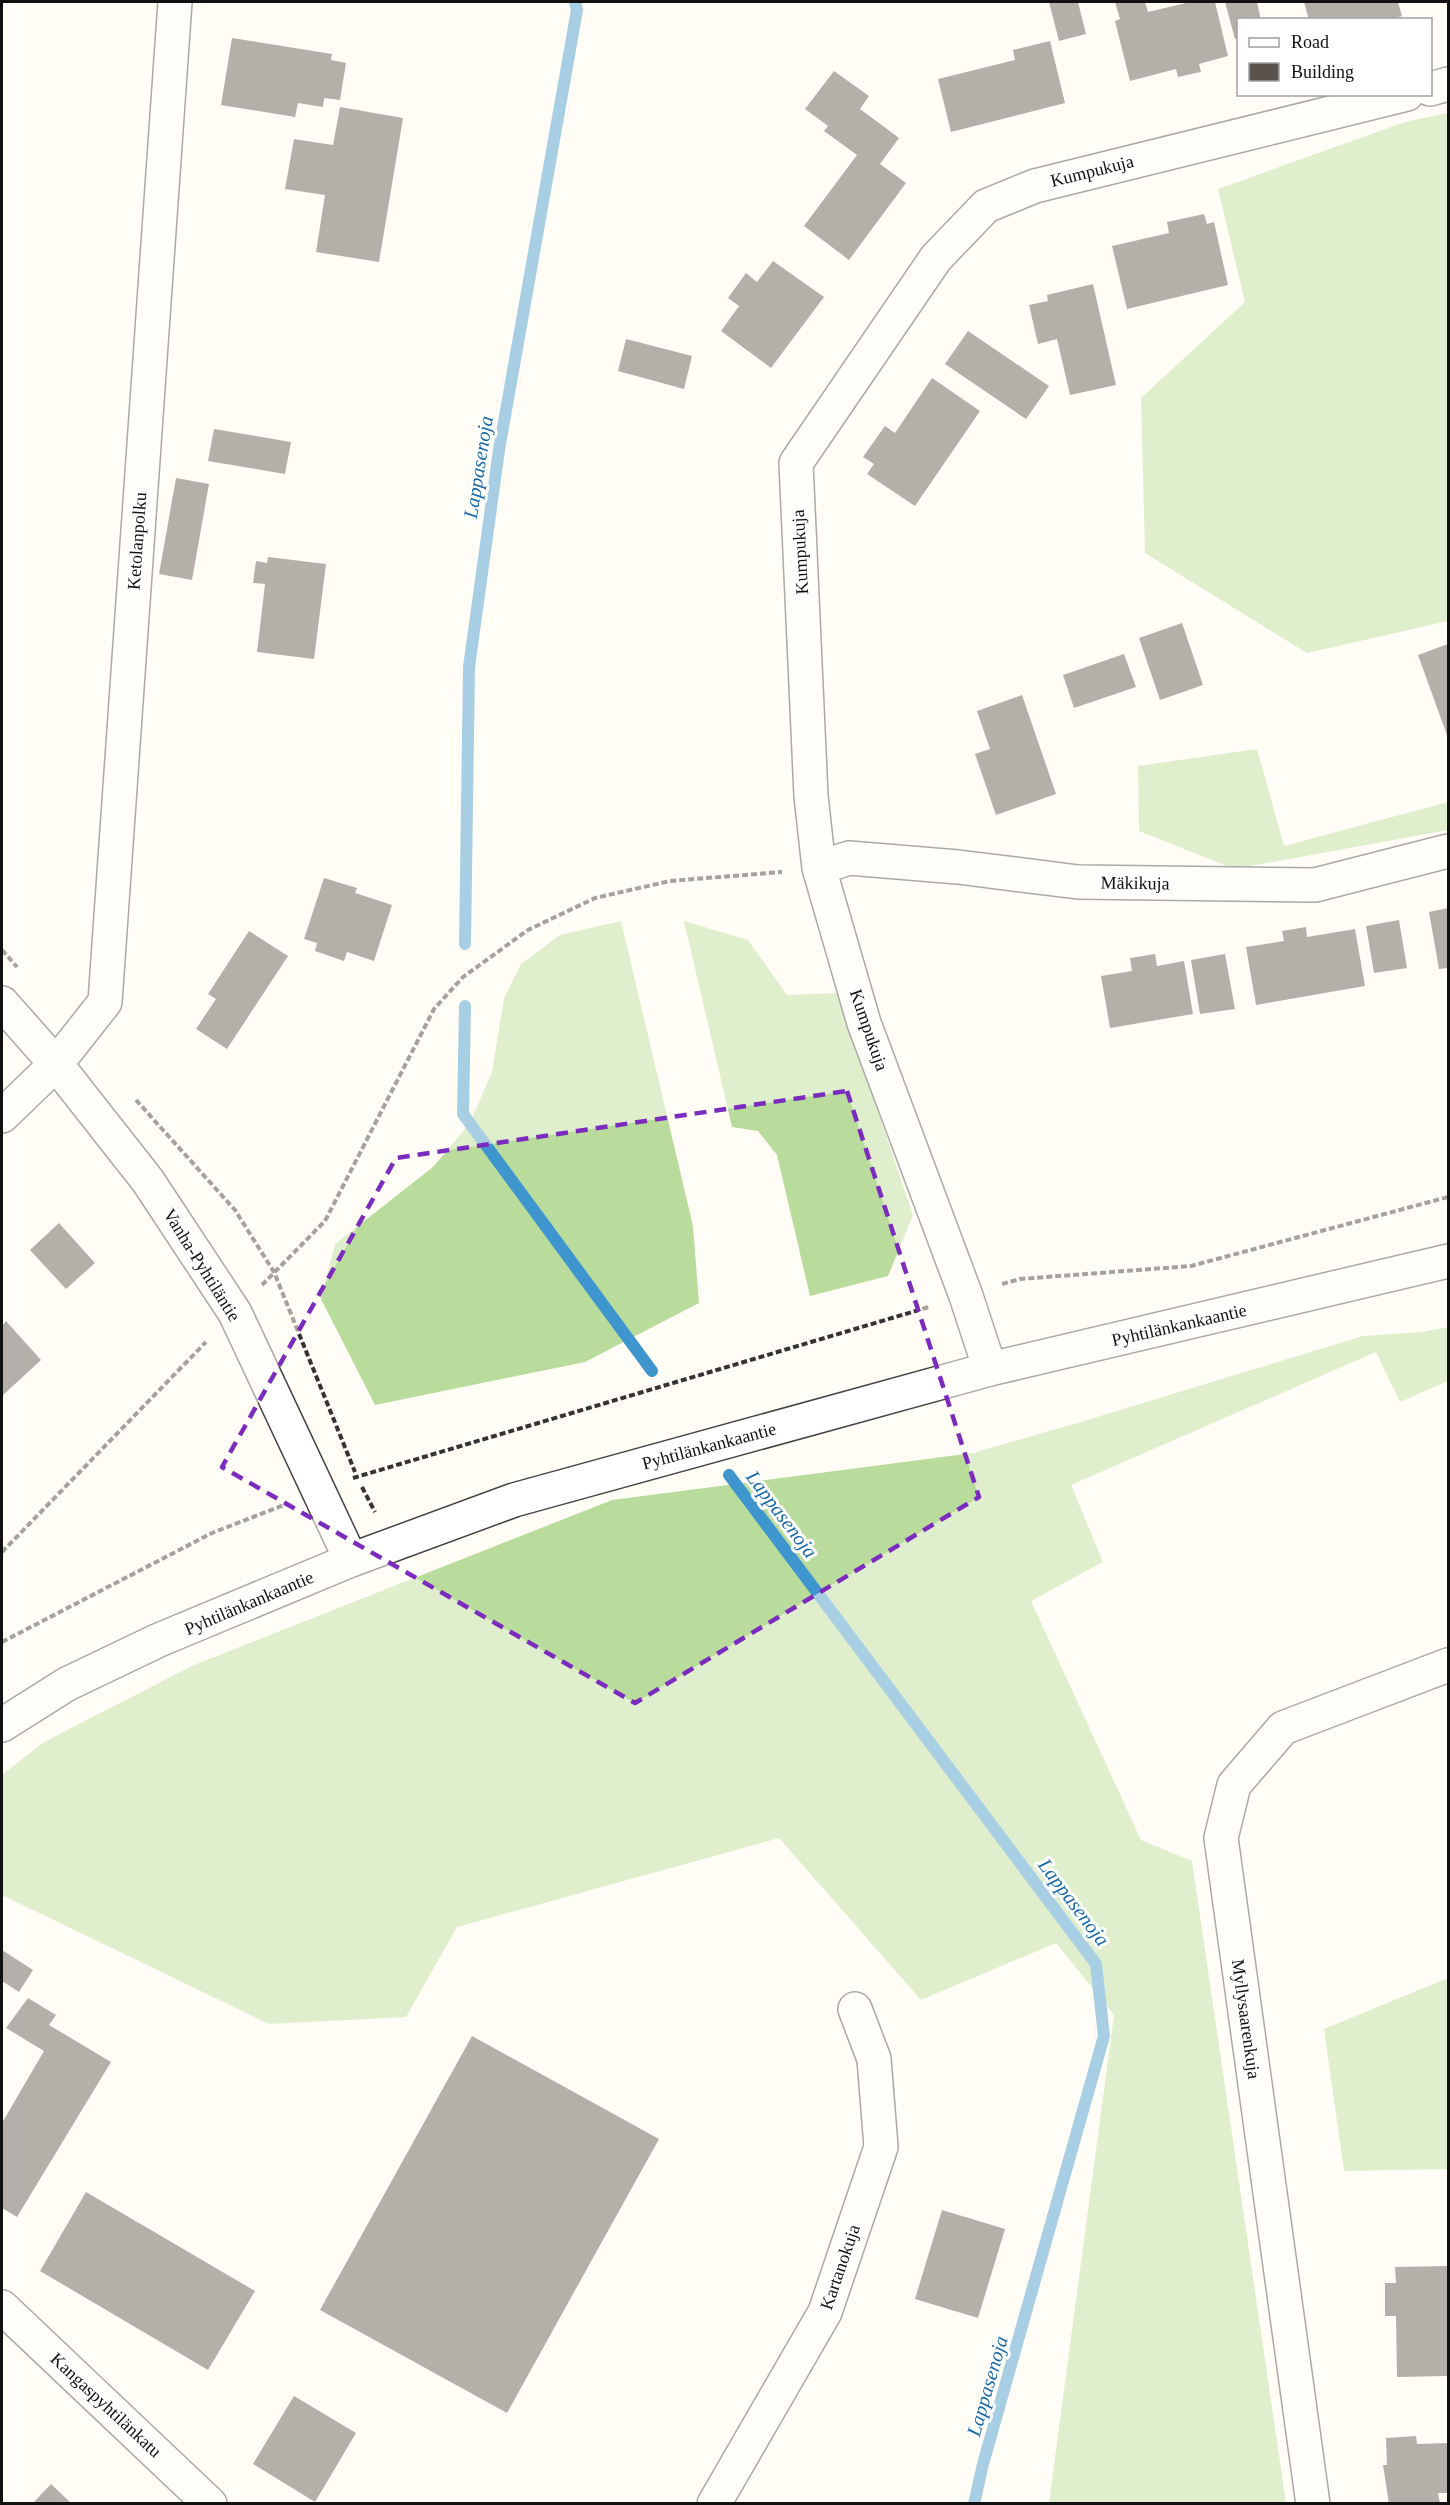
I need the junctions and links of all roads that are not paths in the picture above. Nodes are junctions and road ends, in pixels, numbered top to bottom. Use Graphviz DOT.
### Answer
graph roads {
  1 [pos="175,2"];
  2 [pos="1449,84"];
  3 [pos="1432,89"];
  4 [pos="1399,96"];
  5 [pos="1449,851"];
  6 [pos="819,868"];
  7 [pos="2,1003"];
  8 [pos="56,1064"];
  9 [pos="2,1116"];
  10 [pos="1449,1261"];
  11 [pos="990,1369"];
  12 [pos="351,1560"];
  13 [pos="1449,1665"];
  14 [pos="2,1725"];
  15 [pos="855,2009"];
  16 [pos="2,2307"];
  17 [pos="210,2504"];
  18 [pos="714,2504"];
  19 [pos="1313,2504"];
  1 -- 8 [label="street, Ketolanpolku"];
  2 -- 3 [label="street"];
  4 -- 6 [label="street, Kumpukuja"];
  5 -- 6 [label="street, Mäkikuja"];
  6 -- 11 [label="street, Kumpukuja"];
  7 -- 8 [label="street, Vanha-Pyhtiläntie"];
  8 -- 9 [label="street, Ketolanpolku"];
  8 -- 12 [label="street, Vanha-Pyhtiläntie"];
  10 -- 11 [label="street, Pyhtilänkankaantie"];
  11 -- 12 [label="street, Pyhtilänkankaantie"];
  12 -- 14 [label="street, Pyhtilänkankaantie"];
  13 -- 19 [label="street, Myllysaarenkuja"];
  15 -- 18 [label="street, Kartanokuja"];
  16 -- 17 [label="street, Kangaspyhtilänkatu"];
}
